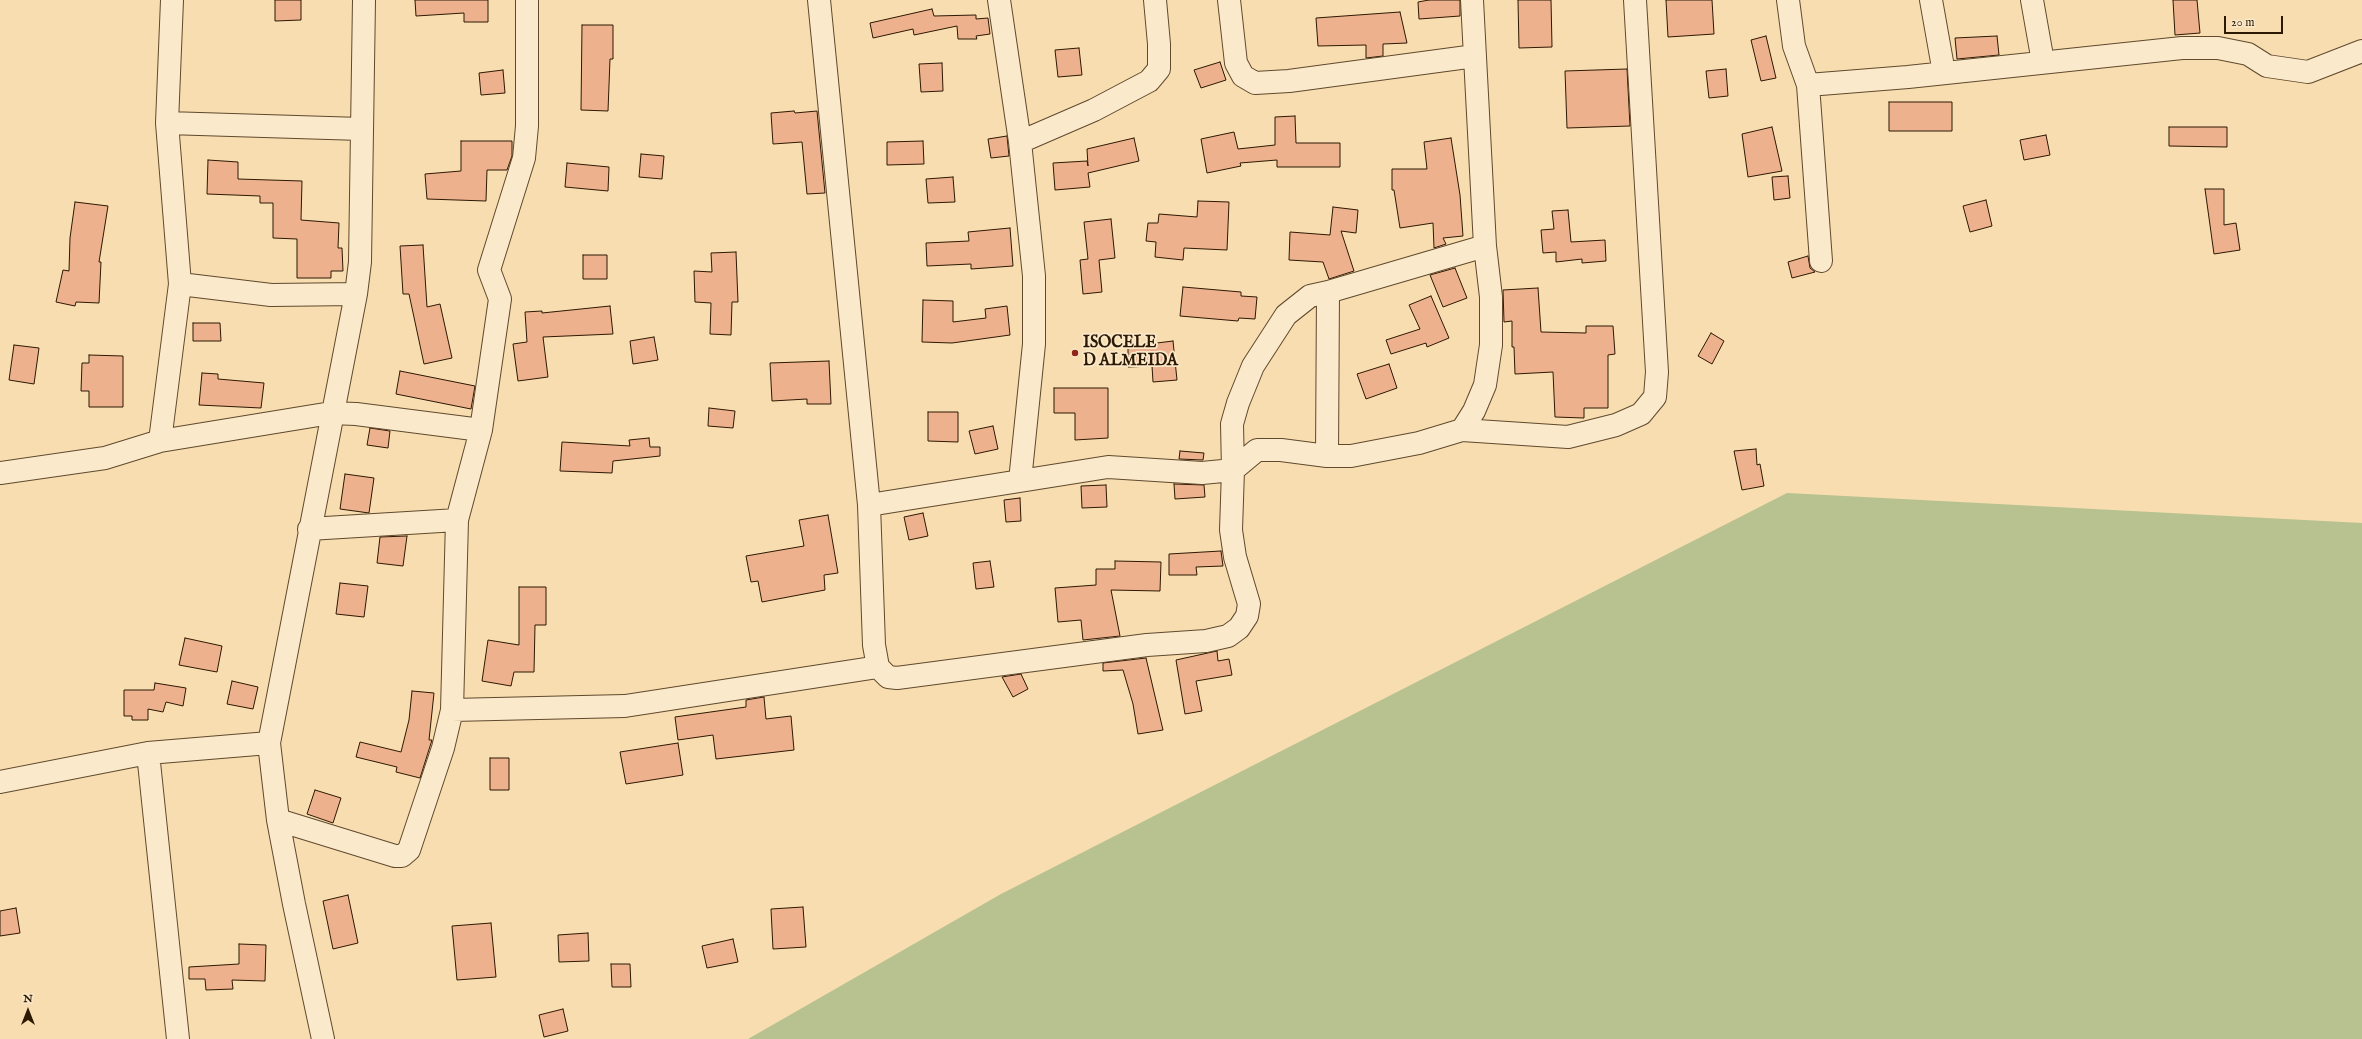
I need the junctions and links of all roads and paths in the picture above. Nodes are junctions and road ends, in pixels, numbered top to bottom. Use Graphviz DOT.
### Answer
graph roads {
  1 [pos="172,0"];
  2 [pos="364,0"];
  3 [pos="527,0"];
  4 [pos="819,0"];
  5 [pos="999,0"];
  6 [pos="1155,0"];
  7 [pos="1229,0"];
  8 [pos="1472,0"];
  9 [pos="1635,0"];
  10 [pos="1788,0"];
  11 [pos="1931,0"];
  12 [pos="2032,0"];
  13 [pos="2362,51"];
  14 [pos="1475,56"];
  15 [pos="2043,62"];
  16 [pos="1944,73"];
  17 [pos="1808,85"];
  18 [pos="167,123"];
  19 [pos="362,129"];
  20 [pos="1020,142"];
  21 [pos="1485,246"];
  22 [pos="1821,260"];
  23 [pos="180,284"];
  24 [pos="1328,292"];
  25 [pos="356,294"];
  26 [pos="331,413"];
  27 [pos="481,430"];
  28 [pos="1462,430"];
  29 [pos="160,441"];
  30 [pos="1327,456"];
  31 [pos="1233,470"];
  32 [pos="0,473"];
  33 [pos="1020,481"];
  34 [pos="869,506"];
  35 [pos="457,520"];
  36 [pos="309,529"];
  37 [pos="878,667"];
  38 [pos="452,710"];
  39 [pos="269,743"];
  40 [pos="148,753"];
  41 [pos="0,782"];
  42 [pos="278,820"];
  43 [pos="178,1039"];
  44 [pos="323,1039"];
  1 -- 18 [label="street"];
  2 -- 19 [label="street"];
  3 -- 27 [label="street"];
  4 -- 34 [label="street"];
  5 -- 20 [label="street"];
  6 -- 20 [label="street"];
  7 -- 14 [label="street"];
  8 -- 14 [label="street"];
  9 -- 28 [label="street"];
  10 -- 17 [label="street"];
  11 -- 16 [label="street"];
  12 -- 15 [label="street"];
  13 -- 15 [label="street"];
  14 -- 21 [label="street"];
  15 -- 16 [label="street"];
  16 -- 17 [label="street"];
  17 -- 22 [label="street"];
  18 -- 19 [label="street"];
  18 -- 23 [label="street"];
  19 -- 25 [label="street"];
  20 -- 33 [label="street"];
  21 -- 24 [label="street"];
  21 -- 28 [label="street"];
  23 -- 25 [label="street"];
  23 -- 29 [label="street"];
  24 -- 30 [label="street"];
  24 -- 31 [label="street"];
  25 -- 26 [label="street"];
  26 -- 27 [label="street"];
  26 -- 29 [label="street"];
  26 -- 36 [label="street"];
  27 -- 35 [label="street"];
  28 -- 30 [label="street"];
  29 -- 32 [label="street"];
  30 -- 31 [label="street"];
  31 -- 33 [label="street"];
  31 -- 37 [label="street"];
  33 -- 34 [label="street"];
  34 -- 37 [label="street"];
  35 -- 36 [label="street"];
  35 -- 38 [label="street"];
  36 -- 39 [label="street"];
  37 -- 38 [label="street"];
  38 -- 42 [label="street"];
  39 -- 40 [label="street"];
  39 -- 42 [label="street"];
  40 -- 41 [label="street"];
  40 -- 43 [label="street"];
  42 -- 44 [label="street"];
}
